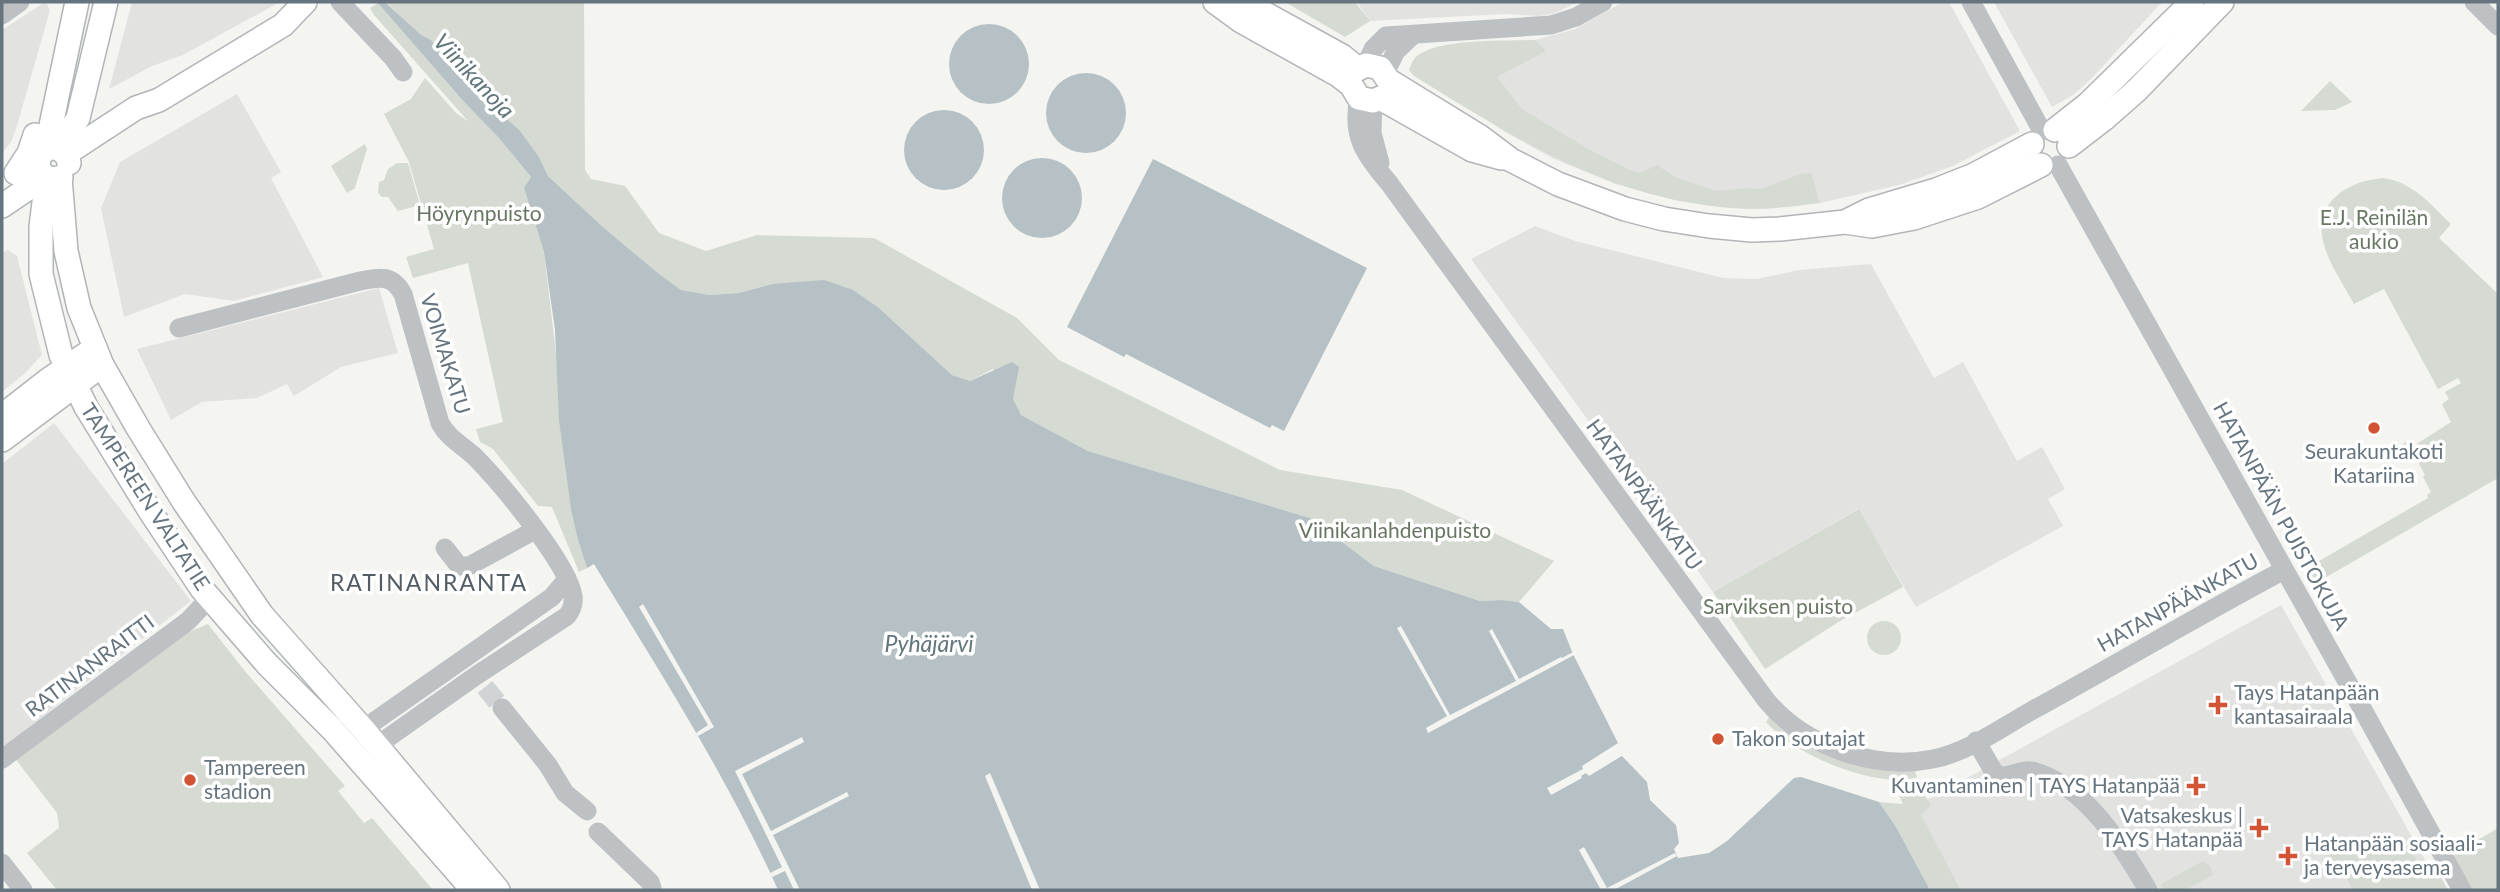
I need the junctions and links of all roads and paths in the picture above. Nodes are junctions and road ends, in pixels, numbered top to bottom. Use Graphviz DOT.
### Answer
graph roads {
  1 [pos="20,2"];
  2 [pos="77,2"];
  3 [pos="106,2"];
  4 [pos="305,2"];
  5 [pos="340,2"];
  6 [pos="1215,2"];
  7 [pos="1244,2"];
  8 [pos="1602,2"];
  9 [pos="1971,2"];
  10 [pos="2192,2"];
  11 [pos="2222,2"];
  12 [pos="2474,2"];
  13 [pos="2,15"];
  14 [pos="2498,26"];
  15 [pos="403,72"];
  16 [pos="1370,84"];
  17 [pos="54,103"];
  18 [pos="2050,147"];
  19 [pos="57,164"];
  20 [pos="9,178"];
  21 [pos="2,206"];
  22 [pos="179,328"];
  23 [pos="99,356"];
  24 [pos="70,376"];
  25 [pos="2,416"];
  26 [pos="2,440"];
  27 [pos="535,530"];
  28 [pos="445,548"];
  29 [pos="2284,570"];
  30 [pos="567,579"];
  31 [pos="202,606"];
  32 [pos="464,657"];
  33 [pos="481,681"];
  34 [pos="502,708"];
  35 [pos="1976,741"];
  36 [pos="361,744"];
  37 [pos="2,759"];
  38 [pos="587,811"];
  39 [pos="598,832"];
  40 [pos="2,863"];
  41 [pos="652,888"];
  42 [pos="23,890"];
  43 [pos="473,890"];
  44 [pos="498,890"];
  45 [pos="2148,890"];
  46 [pos="2462,890"];
  1 -- 13 [label="street"];
  2 -- 17 [label="main road, TAMPEREEN VALTATIE"];
  3 -- 19 [label="main road, TAMPEREEN VALTATIE"];
  4 -- 19 [label="main road"];
  5 -- 15 [label="street"];
  6 -- 16 [label="main road"];
  7 -- 16 [label="main road"];
  8 -- 16 [label="street"];
  9 -- 18 [label="street, HATANPÄÄN PUISTOKUJA"];
  10 -- 18 [label="main road"];
  11 -- 18 [label="main road"];
  12 -- 14 [label="street"];
  16 -- 18 [label="main road"];
  16 -- 35 [label="street, HATANPÄÄNKATU"];
  17 -- 19 [label="main road, TAMPEREEN VALTATIE"];
  17 -- 20 [label="main road"];
  18 -- 29 [label="street, HATANPÄÄN PUISTOKUJA"];
  19 -- 20 [label="main road"];
  19 -- 21 [label="main road"];
  19 -- 23 [label="main road, TAMPEREEN VALTATIE"];
  19 -- 24 [label="main road, TAMPEREEN VALTATIE"];
  22 -- 27 [label="street, VOIMAKATU"];
  23 -- 24 [label="main road"];
  23 -- 36 [label="main road, TAMPEREEN VALTATIE"];
  24 -- 25 [label="main road"];
  24 -- 26 [label="main road"];
  24 -- 36 [label="main road, TAMPEREEN VALTATIE"];
  27 -- 28 [label="street"];
  27 -- 30 [label="street, VOIMAKATU"];
  29 -- 35 [label="street, HATANPÄÄNKATU"];
  29 -- 46 [label="street, HATANPÄÄN PUISTOKUJA"];
  30 -- 32 [label="street"];
  30 -- 33 [label="street"];
  31 -- 37 [label="street, RATINANRAITTI"];
  32 -- 33 [label="street"];
  32 -- 36 [label="street"];
  33 -- 36 [label="street"];
  34 -- 38 [label="street"];
  35 -- 45 [label="street"];
  36 -- 43 [label="main road, TAMPEREEN VALTATIE"];
  36 -- 44 [label="main road, TAMPEREEN VALTATIE"];
  39 -- 41 [label="street"];
  40 -- 42 [label="street"];
}
